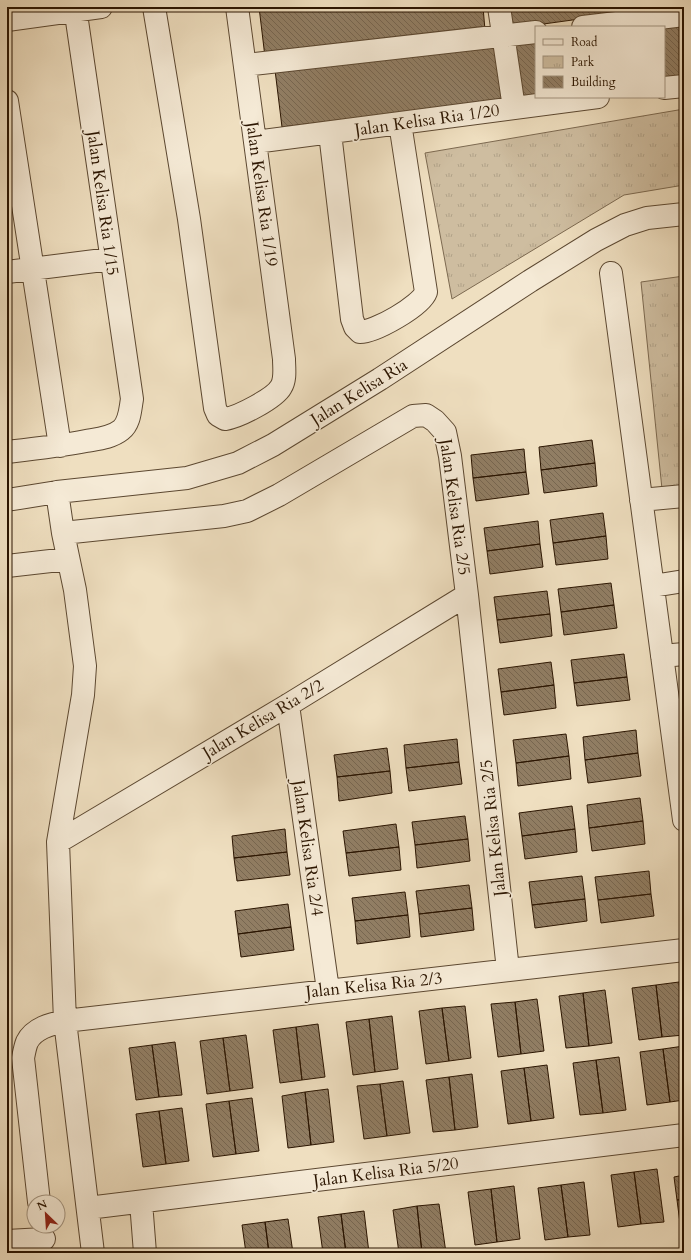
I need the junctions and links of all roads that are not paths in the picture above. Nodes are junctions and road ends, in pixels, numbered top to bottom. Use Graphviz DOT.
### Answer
graph roads {
  1 [pos="101,7"];
  2 [pos="154,7"];
  3 [pos="237,7"];
  4 [pos="499,7"];
  5 [pos="75,9"];
  6 [pos="684,15"];
  7 [pos="7,20"];
  8 [pos="591,26"];
  9 [pos="535,32"];
  10 [pos="503,36"];
  11 [pos="245,65"];
  12 [pos="684,86"];
  13 [pos="665,88"];
  14 [pos="590,98"];
  15 [pos="7,101"];
  16 [pos="514,108"];
  17 [pos="400,123"];
  18 [pos="330,133"];
  19 [pos="256,142"];
  20 [pos="684,214"];
  21 [pos="111,259"];
  22 [pos="32,269"];
  23 [pos="7,272"];
  24 [pos="611,273"];
  25 [pos="60,446"];
  26 [pos="7,452"];
  27 [pos="57,492"];
  28 [pos="684,496"];
  29 [pos="7,500"];
  30 [pos="641,500"];
  31 [pos="63,533"];
  32 [pos="68,559"];
  33 [pos="7,566"];
  34 [pos="684,581"];
  35 [pos="653,586"];
  36 [pos="467,595"];
  37 [pos="684,654"];
  38 [pos="662,656"];
  39 [pos="288,705"];
  40 [pos="684,820"];
  41 [pos="58,842"];
  42 [pos="684,950"];
  43 [pos="508,970"];
  44 [pos="328,990"];
  45 [pos="65,1021"];
  46 [pos="684,1135"];
  47 [pos="39,1194"];
  48 [pos="140,1202"];
  49 [pos="88,1208"];
  50 [pos="44,1239"];
  51 [pos="7,1241"];
  52 [pos="93,1253"];
  53 [pos="146,1253"];
  1 -- 5 [label="street"];
  2 -- 19 [label="street, Jalan Kelisa Ria 1/19"];
  3 -- 11 [label="street, Jalan Kelisa Ria 1/19"];
  4 -- 10 [label="street"];
  5 -- 7 [label="street"];
  5 -- 21 [label="street, Jalan Kelisa Ria 1/15"];
  6 -- 8 [label="street"];
  9 -- 10 [label="street"];
  10 -- 11 [label="street"];
  10 -- 16 [label="street"];
  11 -- 19 [label="street, Jalan Kelisa Ria 1/19"];
  12 -- 13 [label="street"];
  14 -- 16 [label="street, Jalan Kelisa Ria 1/20"];
  15 -- 22 [label="street"];
  16 -- 17 [label="street, Jalan Kelisa Ria 1/20"];
  17 -- 18 [label="street, Jalan Kelisa Ria 1/20"];
  17 -- 18 [label="street"];
  18 -- 19 [label="street, Jalan Kelisa Ria 1/20"];
  20 -- 27 [label="street, Jalan Kelisa Ria"];
  21 -- 22 [label="street"];
  21 -- 25 [label="street, Jalan Kelisa Ria 1/15"];
  22 -- 23 [label="street"];
  22 -- 25 [label="street"];
  24 -- 30 [label="street"];
  25 -- 26 [label="street"];
  27 -- 29 [label="street, Jalan Kelisa Ria"];
  27 -- 31 [label="street"];
  28 -- 30 [label="street"];
  30 -- 35 [label="street"];
  31 -- 32 [label="street"];
  31 -- 36 [label="street, Jalan Kelisa Ria 2/5"];
  32 -- 33 [label="street"];
  32 -- 41 [label="street"];
  34 -- 35 [label="street"];
  35 -- 38 [label="street"];
  36 -- 39 [label="street, Jalan Kelisa Ria 2/2"];
  36 -- 43 [label="street, Jalan Kelisa Ria 2/5"];
  37 -- 38 [label="street"];
  38 -- 40 [label="street"];
  39 -- 41 [label="street, Jalan Kelisa Ria 2/2"];
  39 -- 44 [label="street, Jalan Kelisa Ria 2/4"];
  41 -- 45 [label="street"];
  42 -- 43 [label="street, Jalan Kelisa Ria 2/3"];
  43 -- 44 [label="street, Jalan Kelisa Ria 2/3"];
  44 -- 45 [label="street, Jalan Kelisa Ria 2/3"];
  45 -- 47 [label="street, Jalan Kelisa Ria 2/3"];
  45 -- 49 [label="street"];
  46 -- 48 [label="street, Jalan Kelisa Ria 5/20"];
  48 -- 49 [label="street, Jalan Kelisa Ria 5/20"];
  48 -- 53 [label="street"];
  49 -- 52 [label="street"];
  50 -- 51 [label="street"];
}
